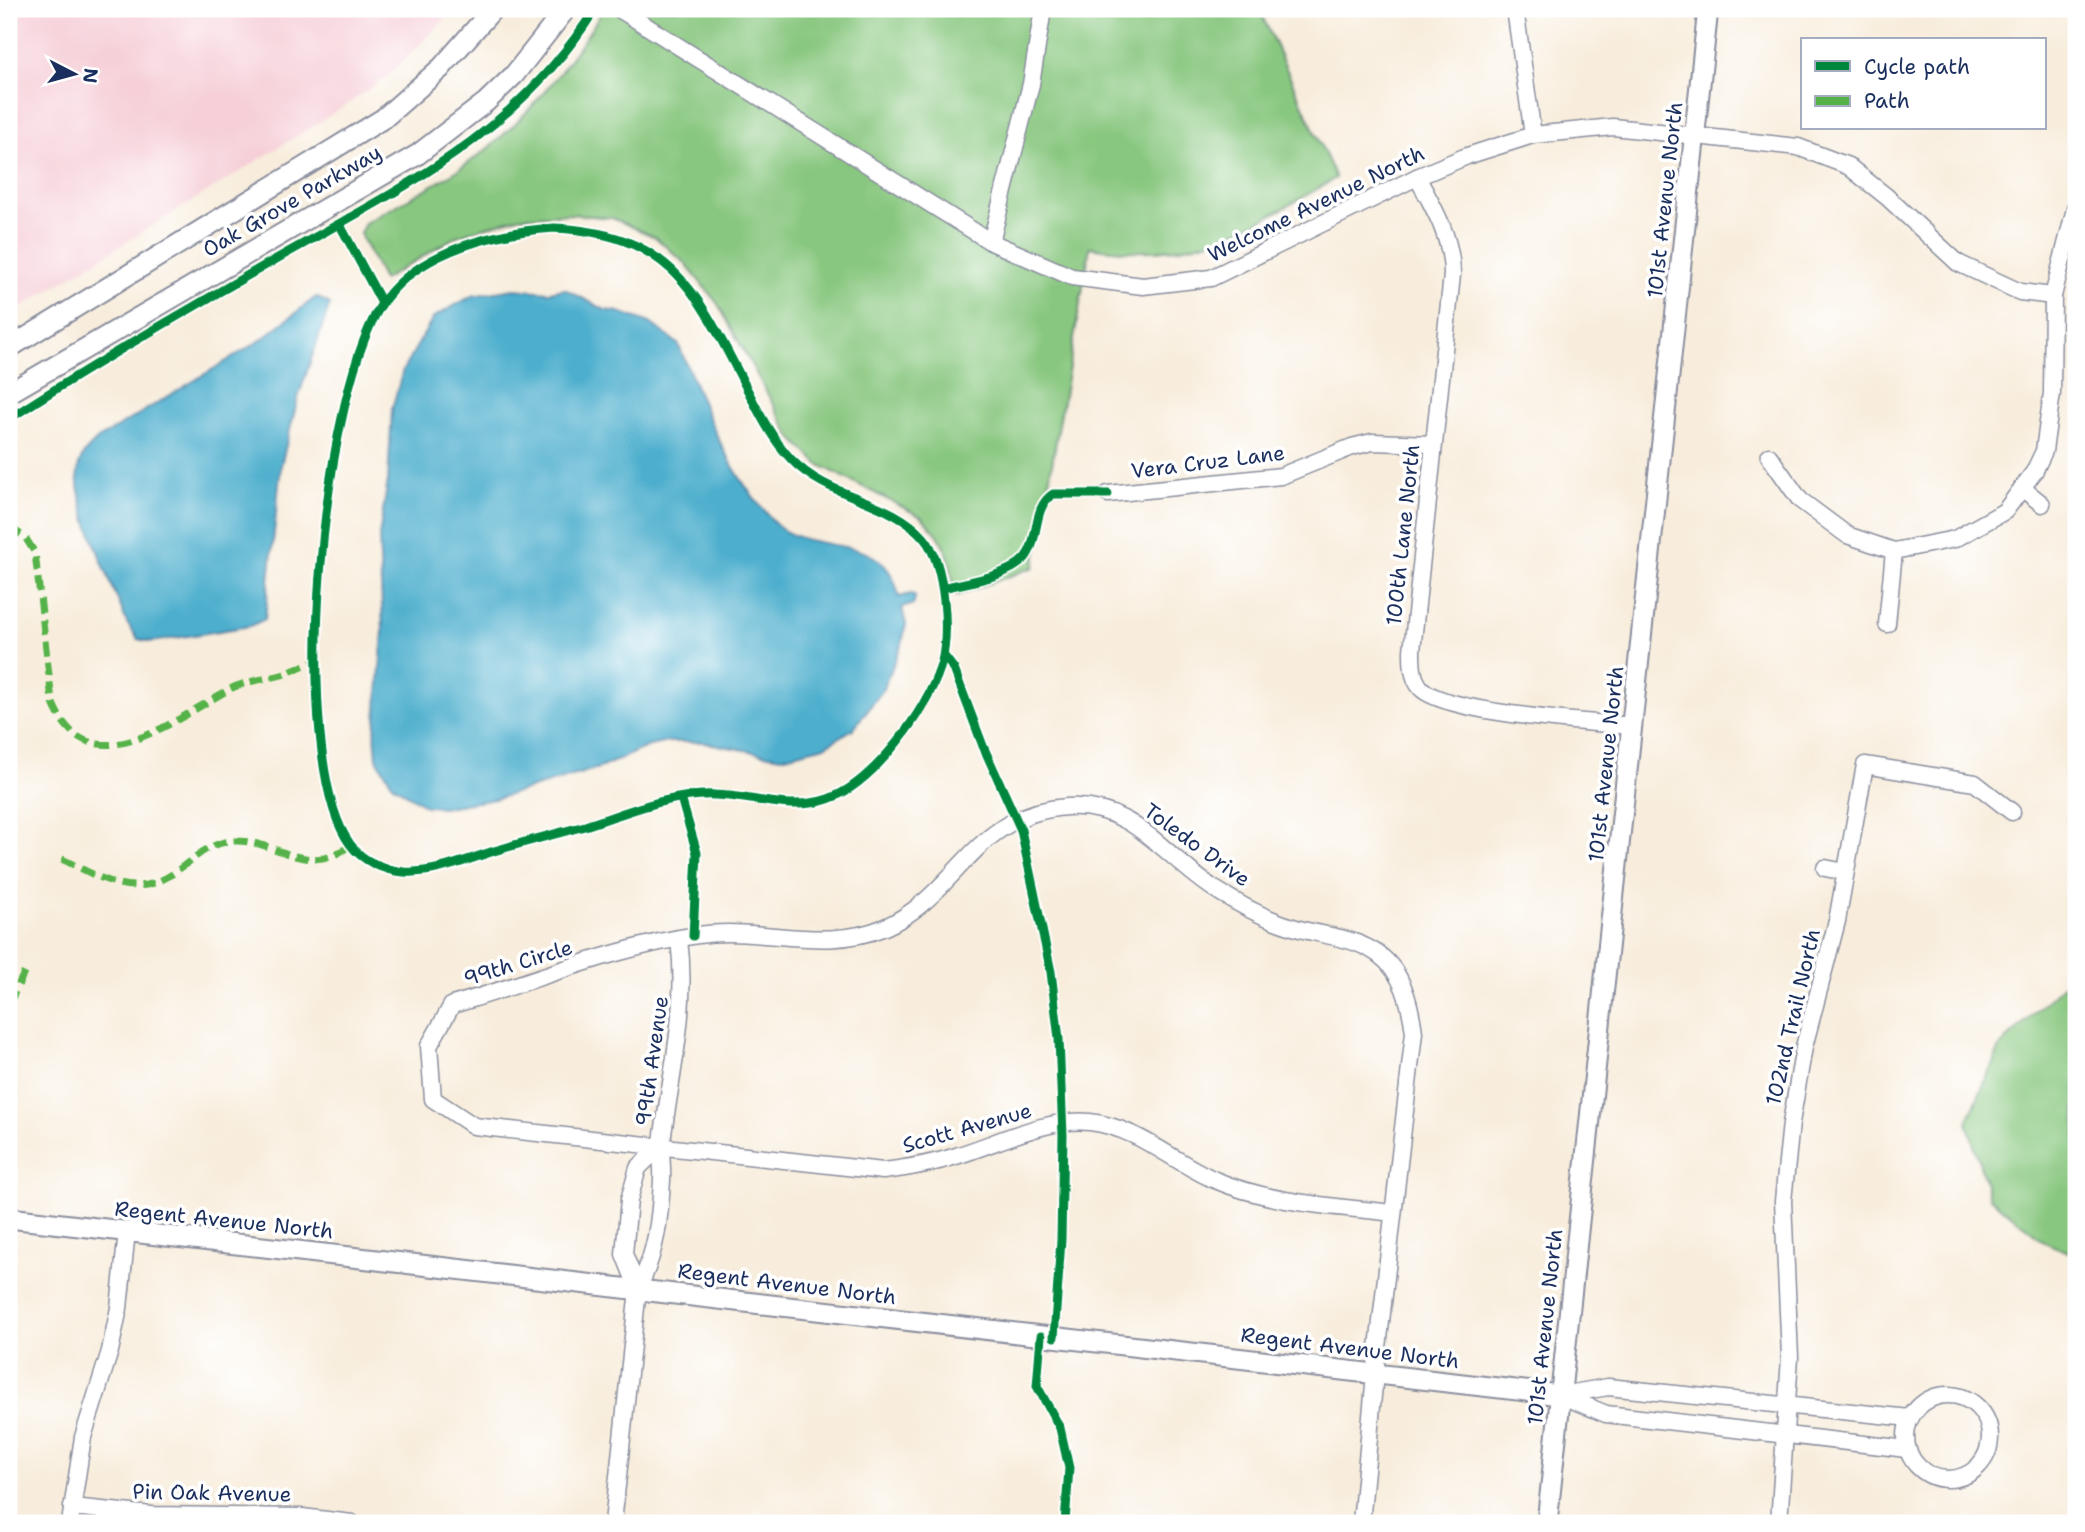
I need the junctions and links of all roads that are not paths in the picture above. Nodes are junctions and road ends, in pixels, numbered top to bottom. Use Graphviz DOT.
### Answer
graph roads {
  1 [pos="493,9"];
  2 [pos="566,9"];
  3 [pos="619,9"];
  4 [pos="1042,9"];
  5 [pos="1514,9"];
  6 [pos="1708,9"];
  7 [pos="1533,135"];
  8 [pos="1695,135"];
  9 [pos="1417,177"];
  10 [pos="2076,205"];
  11 [pos="991,242"];
  12 [pos="2053,296"];
  13 [pos="9,348"];
  14 [pos="9,393"];
  15 [pos="1433,444"];
  16 [pos="1769,456"];
  17 [pos="2022,488"];
  18 [pos="1108,494"];
  19 [pos="2042,504"];
  20 [pos="1894,551"];
  21 [pos="1887,624"];
  22 [pos="1633,726"];
  23 [pos="2012,812"];
  24 [pos="1825,867"];
  25 [pos="1845,872"];
  26 [pos="679,939"];
  27 [pos="662,1146"];
  28 [pos="1394,1213"];
  29 [pos="9,1218"];
  30 [pos="127,1231"];
  31 [pos="638,1289"];
  32 [pos="1375,1374"];
  33 [pos="1560,1395"];
  34 [pos="1788,1405"];
  35 [pos="1910,1418"];
  36 [pos="1785,1434"];
  37 [pos="1907,1448"];
  38 [pos="71,1515"];
  39 [pos="352,1523"];
  40 [pos="613,1523"];
  41 [pos="1361,1523"];
  42 [pos="1547,1523"];
  43 [pos="1779,1523"];
  1 -- 13 [label="street, Oak Grove Parkway"];
  2 -- 14 [label="street, Oak Grove Parkway"];
  3 -- 11 [label="street, Welcome Avenue North"];
  4 -- 11 [label="street"];
  5 -- 7 [label="street"];
  6 -- 8 [label="street, 101st Avenue North"];
  7 -- 8 [label="street, Welcome Avenue North"];
  7 -- 9 [label="street, Welcome Avenue North"];
  8 -- 12 [label="street, Welcome Avenue North"];
  8 -- 22 [label="street, 101st Avenue North"];
  9 -- 11 [label="street, Welcome Avenue North"];
  9 -- 15 [label="street, 100th Lane North"];
  10 -- 12 [label="street"];
  12 -- 17 [label="street"];
  15 -- 18 [label="street, Vera Cruz Lane"];
  15 -- 22 [label="street, 100th Lane North"];
  16 -- 20 [label="street"];
  17 -- 19 [label="street"];
  17 -- 20 [label="street"];
  20 -- 21 [label="street"];
  22 -- 33 [label="street, 101st Avenue North"];
  23 -- 25 [label="street, 102nd Trail North"];
  24 -- 25 [label="street"];
  25 -- 34 [label="street, 102nd Trail North"];
  26 -- 27 [label="street, 99th Avenue"];
  26 -- 27 [label="street, 99th Circle"];
  26 -- 28 [label="street, Toledo Drive"];
  27 -- 28 [label="street, Scott Avenue"];
  27 -- 31 [label="street, 99th Avenue"];
  27 -- 31 [label="street, 99th Avenue"];
  28 -- 32 [label="street, Toledo Drive"];
  29 -- 30 [label="street, Regent Avenue North"];
  30 -- 31 [label="street, Regent Avenue North"];
  30 -- 38 [label="street"];
  31 -- 32 [label="street, Regent Avenue North"];
  31 -- 40 [label="street"];
  32 -- 33 [label="street, Regent Avenue North"];
  32 -- 41 [label="street, Toledo Drive"];
  33 -- 34 [label="street, Regent Avenue North"];
  33 -- 36 [label="street, Regent Avenue North"];
  33 -- 42 [label="street, 101st Avenue North"];
  34 -- 35 [label="street, Regent Avenue North"];
  34 -- 36 [label="street, 102nd Trail North"];
  35 -- 37 [label="street"];
  35 -- 37 [label="street"];
  36 -- 37 [label="street, Regent Avenue North"];
  36 -- 43 [label="street, 102nd Trail North"];
  38 -- 39 [label="street, Pin Oak Avenue"];
}
